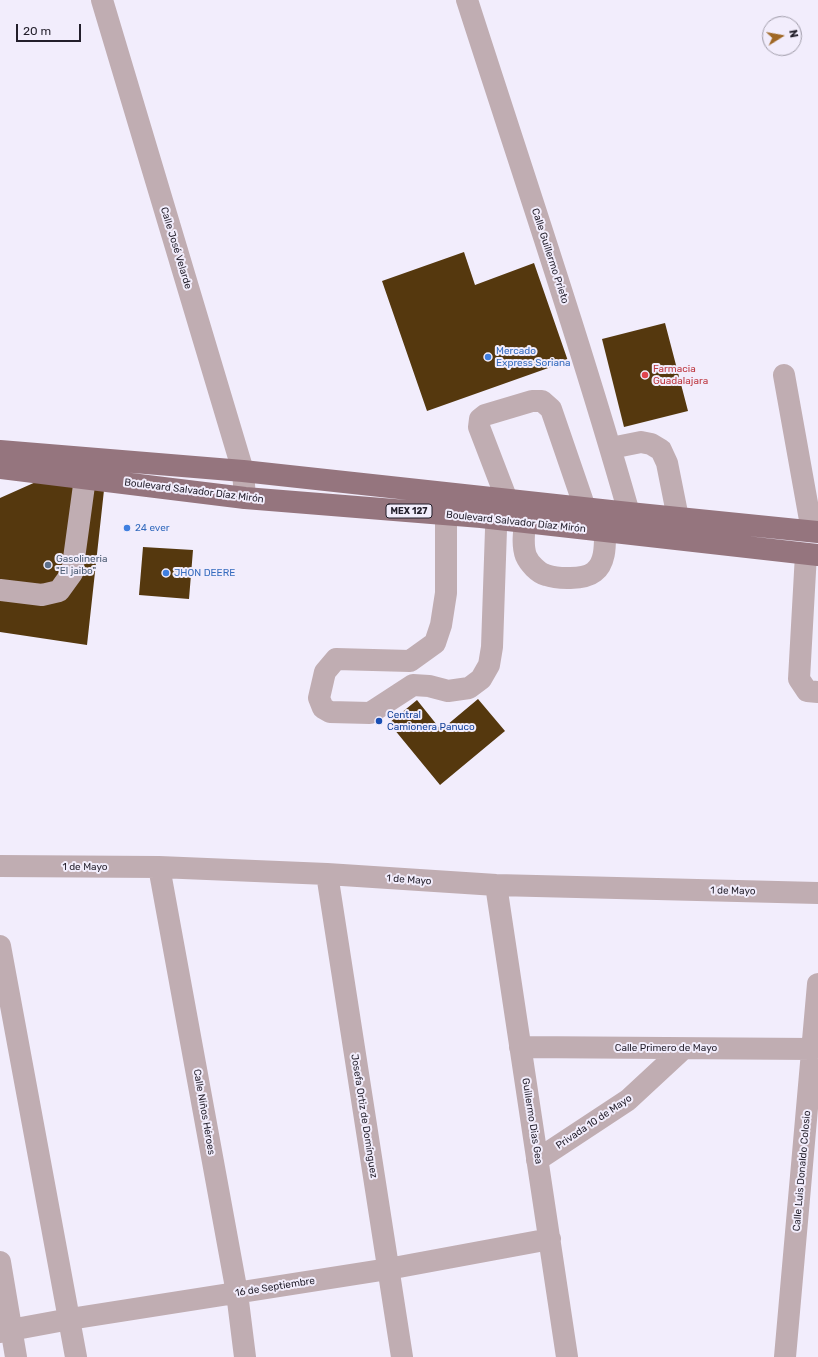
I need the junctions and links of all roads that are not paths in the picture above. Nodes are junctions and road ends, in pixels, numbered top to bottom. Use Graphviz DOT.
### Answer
graph roads {
  1 [pos="102,0"];
  2 [pos="467,0"];
  3 [pos="784,375"];
  4 [pos="611,448"];
  5 [pos="0,451"];
  6 [pos="0,468"];
  7 [pos="243,471"];
  8 [pos="85,478"];
  9 [pos="448,493"];
  10 [pos="245,498"];
  11 [pos="500,506"];
  12 [pos="585,508"];
  13 [pos="629,513"];
  14 [pos="446,514"];
  15 [pos="678,518"];
  16 [pos="525,522"];
  17 [pos="605,531"];
  18 [pos="815,532"];
  19 [pos="812,554"];
  20 [pos="0,590"];
  21 [pos="818,692"];
  22 [pos="0,866"];
  23 [pos="159,867"];
  24 [pos="327,874"];
  25 [pos="496,885"];
  26 [pos="818,893"];
  27 [pos="0,946"];
  28 [pos="818,984"];
  29 [pos="520,1047"];
  30 [pos="683,1049"];
  31 [pos="812,1049"];
  32 [pos="538,1160"];
  33 [pos="550,1239"];
  34 [pos="0,1262"];
  35 [pos="388,1269"];
  36 [pos="237,1293"];
  37 [pos="70,1319"];
  38 [pos="6,1332"];
  39 [pos="16,1357"];
  40 [pos="76,1357"];
  41 [pos="245,1357"];
  42 [pos="402,1357"];
  43 [pos="567,1357"];
  44 [pos="785,1357"];
  1 -- 7 [label="street, Calle José Velarde"];
  2 -- 4 [label="street, Calle Guillermo Prieto"];
  3 -- 18 [label="street"];
  4 -- 13 [label="street, Calle Guillermo Prieto"];
  4 -- 15 [label="street"];
  5 -- 7 [label="main road, Boulevard Salvador Díaz Mirón / MEX 127"];
  6 -- 8 [label="main road, Boulevard Salvador Díaz Mirón / MEX 127"];
  7 -- 9 [label="main road, Boulevard Salvador Díaz Mirón / MEX 127"];
  7 -- 10 [label="street, Calle José Velarde"];
  8 -- 10 [label="main road, Boulevard Salvador Díaz Mirón / MEX 127"];
  8 -- 20 [label="street"];
  9 -- 11 [label="main road, Boulevard Salvador Díaz Mirón / MEX 127"];
  9 -- 14 [label="street"];
  10 -- 14 [label="main road, Boulevard Salvador Díaz Mirón / MEX 127"];
  11 -- 12 [label="main road, Boulevard Salvador Díaz Mirón / MEX 127"];
  11 -- 12 [label="street"];
  11 -- 14 [label="main road, Boulevard Salvador Díaz Mirón / MEX 127"];
  11 -- 14 [label="street"];
  11 -- 16 [label="main road, Boulevard Salvador Díaz Mirón / MEX 127"];
  12 -- 13 [label="main road, Boulevard Salvador Díaz Mirón / MEX 127"];
  13 -- 15 [label="main road, Boulevard Salvador Díaz Mirón / MEX 127"];
  15 -- 18 [label="main road, Boulevard Salvador Díaz Mirón / MEX 127"];
  16 -- 17 [label="main road, Boulevard Salvador Díaz Mirón / MEX 127"];
  16 -- 17 [label="street"];
  17 -- 19 [label="main road, Boulevard Salvador Díaz Mirón / MEX 127"];
  19 -- 21 [label="street"];
  22 -- 23 [label="street, 1 de Mayo"];
  23 -- 24 [label="street, 1 de Mayo"];
  23 -- 36 [label="street, Calle Niños Héroes"];
  24 -- 25 [label="street, 1 de Mayo"];
  24 -- 35 [label="street, Josefa Ortiz de Domínguez"];
  25 -- 26 [label="street, 1 de Mayo"];
  25 -- 29 [label="street, Guillermo Dias Gea"];
  27 -- 37 [label="street"];
  28 -- 31 [label="street, Calle Luis Donaldo Colosio"];
  29 -- 30 [label="street, Calle Primero de Mayo"];
  29 -- 32 [label="street, Guillermo Dias Gea"];
  30 -- 31 [label="street, Calle Primero de Mayo"];
  30 -- 32 [label="street, Privada 10 de Mayo"];
  31 -- 44 [label="street, Calle Luis Donaldo Colosio"];
  32 -- 33 [label="street, Guillermo Dias Gea"];
  33 -- 35 [label="street, 16 de Septiembre"];
  33 -- 43 [label="street, Guillermo Dias Gea"];
  34 -- 38 [label="street"];
  35 -- 36 [label="street, 16 de Septiembre"];
  35 -- 42 [label="street, Josefa Ortiz de Domínguez"];
  36 -- 37 [label="street, 16 de Septiembre"];
  36 -- 41 [label="street, Calle Niños Héroes"];
  37 -- 38 [label="street, 16 de Septiembre"];
  37 -- 40 [label="street"];
  38 -- 39 [label="street"];
}
